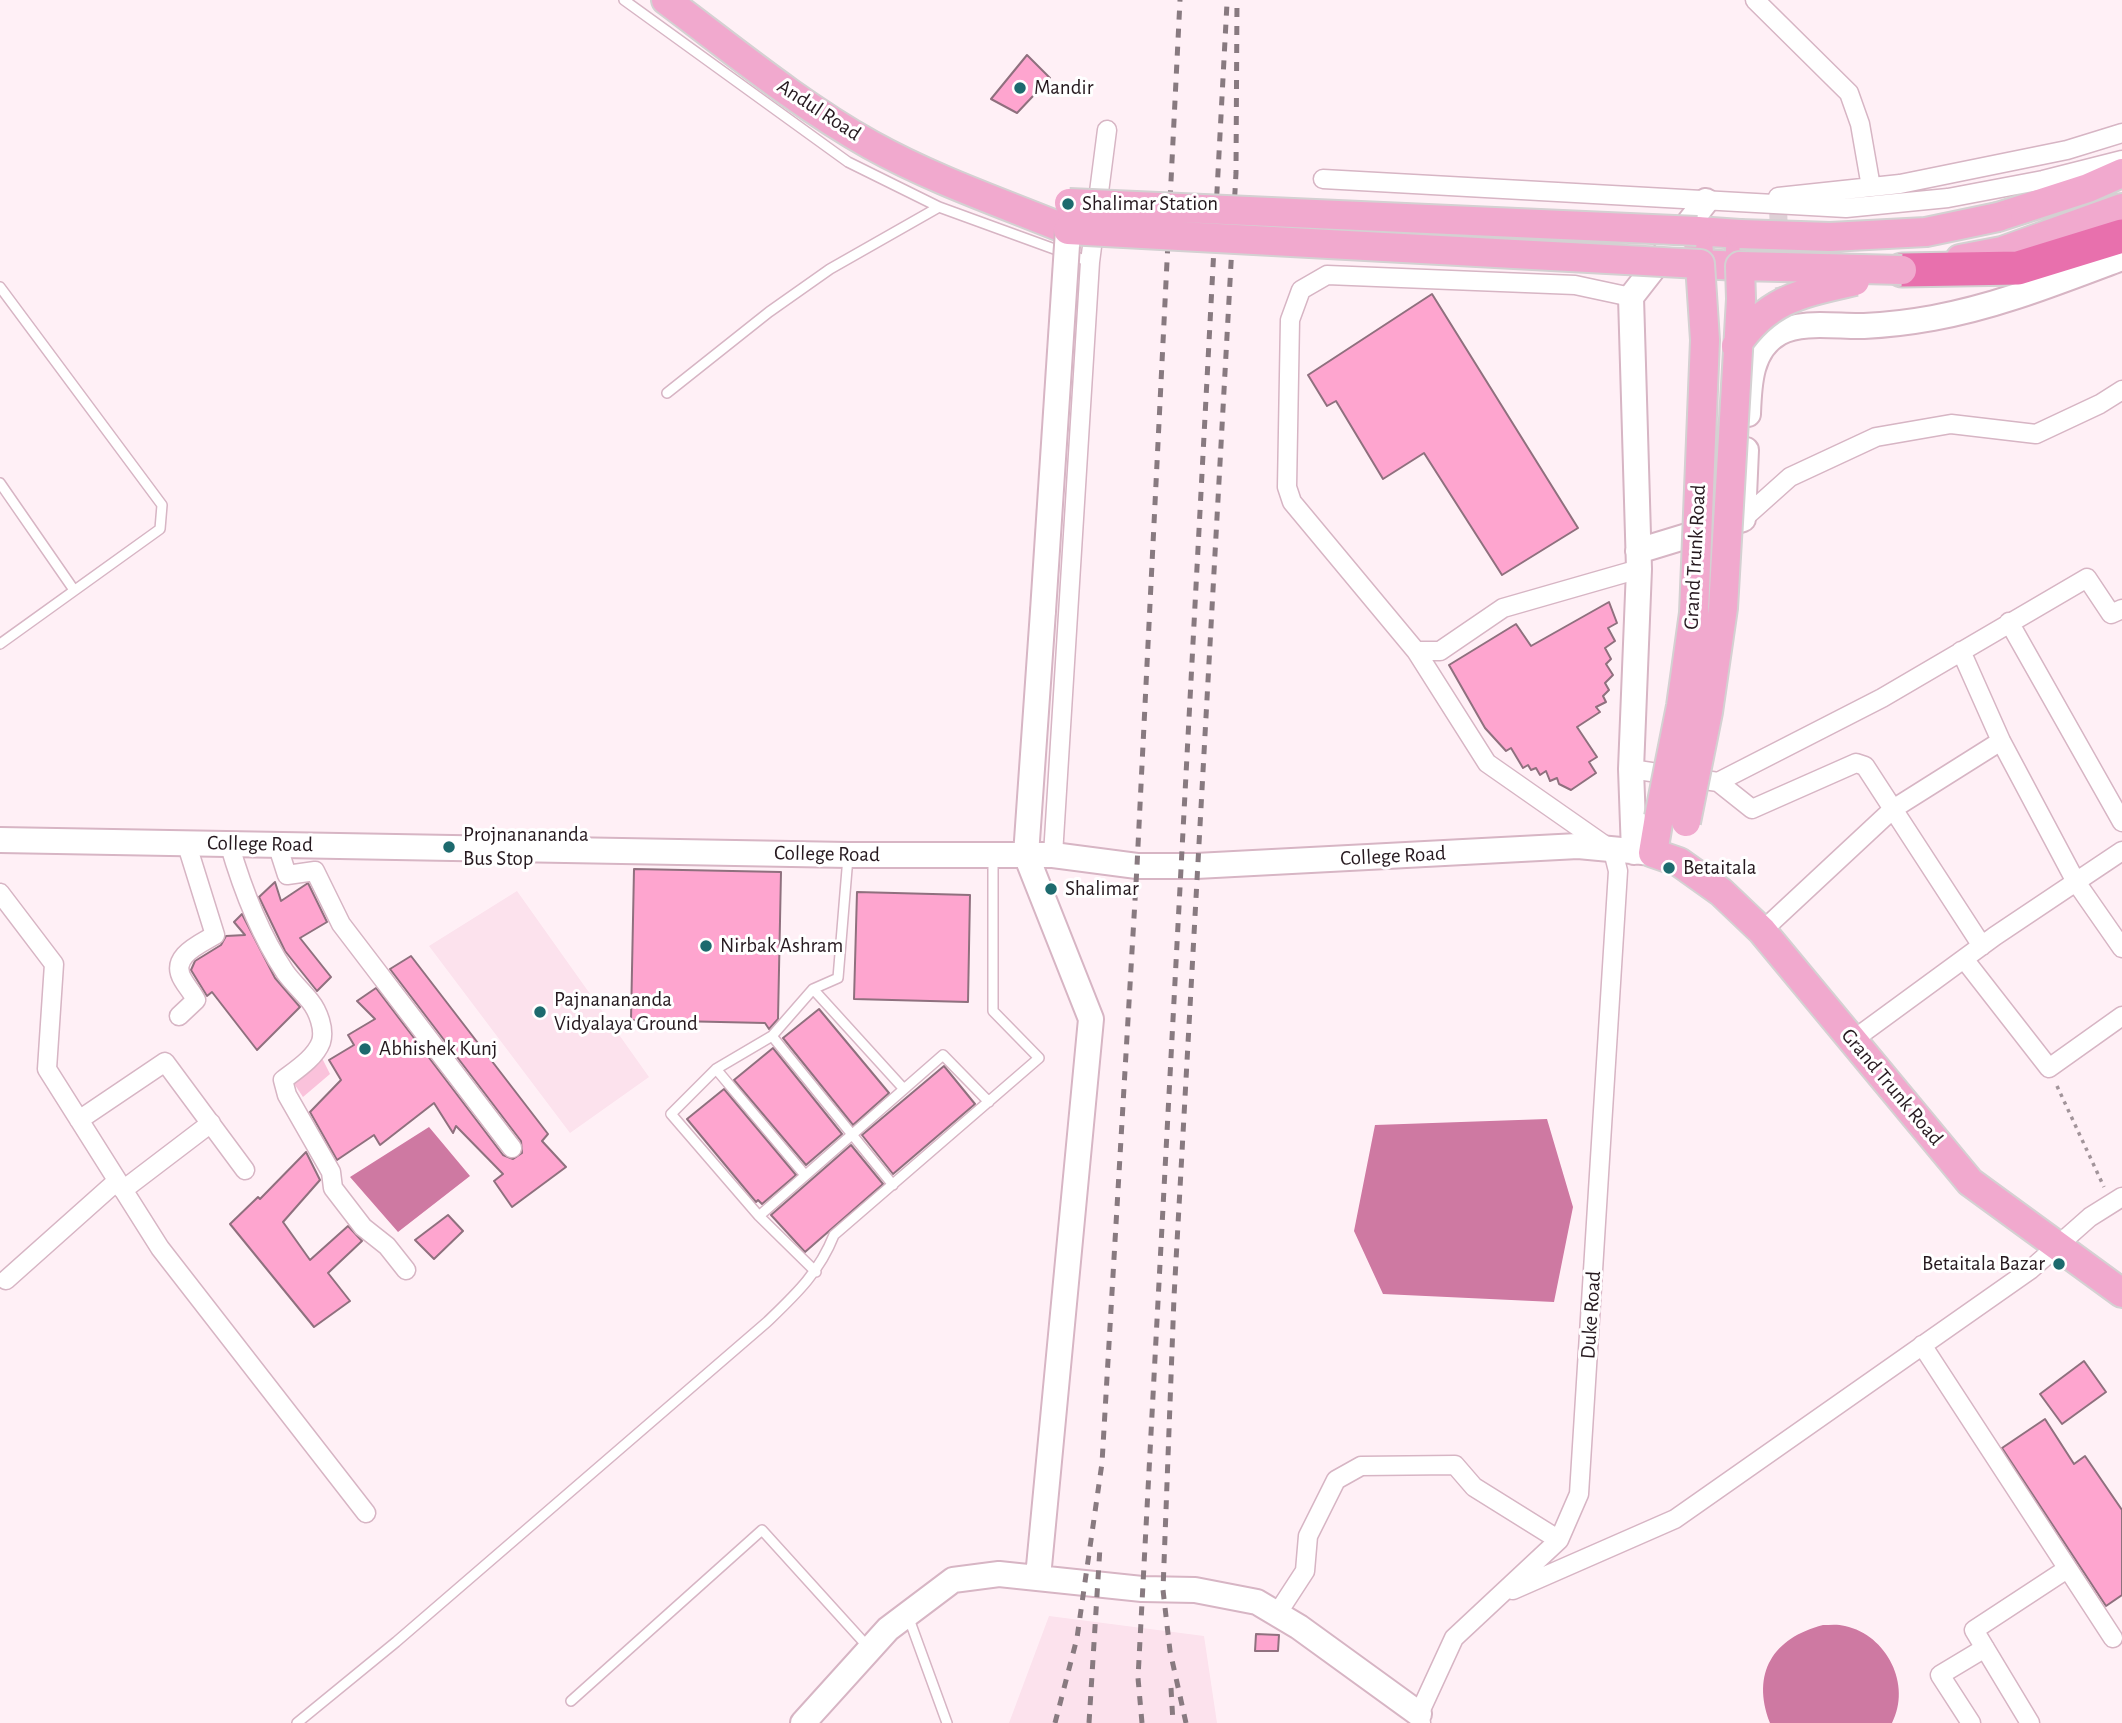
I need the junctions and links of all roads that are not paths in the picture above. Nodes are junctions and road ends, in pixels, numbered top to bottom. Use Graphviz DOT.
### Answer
graph roads {
  1 [pos="624,0"];
  2 [pos="666,0"];
  3 [pos="1755,0"];
  4 [pos="1107,130"];
  5 [pos="2122,133"];
  6 [pos="2122,160"];
  7 [pos="2122,173"];
  8 [pos="1322,179"];
  9 [pos="1871,187"];
  10 [pos="1706,201"];
  11 [pos="1751,203"];
  12 [pos="939,207"];
  13 [pos="2122,208"];
  14 [pos="1068,216"];
  15 [pos="1697,231"];
  16 [pos="1740,234"];
  17 [pos="2122,236"];
  18 [pos="2122,258"];
  19 [pos="1090,262"];
  20 [pos="1700,264"];
  21 [pos="1740,266"];
  22 [pos="1902,270"];
  23 [pos="0,288"];
  24 [pos="1631,297"];
  25 [pos="1737,346"];
  26 [pos="2122,390"];
  27 [pos="667,393"];
  28 [pos="0,483"];
  29 [pos="1742,519"];
  30 [pos="1639,560"];
  31 [pos="74,590"];
  32 [pos="2122,608"];
  33 [pos="2009,622"];
  34 [pos="0,644"];
  35 [pos="1416,651"];
  36 [pos="1961,651"];
  37 [pos="2001,741"];
  38 [pos="1631,769"];
  39 [pos="1718,782"];
  40 [pos="1893,809"];
  41 [pos="2122,822"];
  42 [pos="0,839"];
  43 [pos="186,842"];
  44 [pos="229,843"];
  45 [pos="277,844"];
  46 [pos="2122,851"];
  47 [pos="1645,854"];
  48 [pos="848,855"];
  49 [pos="993,855"];
  50 [pos="1026,855"];
  51 [pos="1053,855"];
  52 [pos="2076,882"];
  53 [pos="0,893"];
  54 [pos="1762,931"];
  55 [pos="1982,946"];
  56 [pos="2122,948"];
  57 [pos="1964,959"];
  58 [pos="813,989"];
  59 [pos="179,1016"];
  60 [pos="2122,1016"];
  61 [pos="772,1036"];
  62 [pos="1853,1040"];
  63 [pos="716,1069"];
  64 [pos="903,1088"];
  65 [pos="989,1102"];
  66 [pos="79,1120"];
  67 [pos="211,1124"];
  68 [pos="851,1134"];
  69 [pos="512,1147"];
  70 [pos="245,1170"];
  71 [pos="805,1175"];
  72 [pos="120,1185"];
  73 [pos="893,1185"];
  74 [pos="2117,1200"];
  75 [pos="759,1216"];
  76 [pos="2056,1247"];
  77 [pos="406,1270"];
  78 [pos="816,1272"];
  79 [pos="6,1280"];
  80 [pos="2122,1293"];
  81 [pos="1922,1345"];
  82 [pos="366,1514"];
  83 [pos="1559,1540"];
  84 [pos="2067,1569"];
  85 [pos="1048,1578"];
  86 [pos="1504,1594"];
  87 [pos="1277,1614"];
  88 [pos="908,1615"];
  89 [pos="2113,1638"];
  90 [pos="1985,1648"];
  91 [pos="870,1649"];
  92 [pos="571,1701"];
  93 [pos="1420,1719"];
  94 [pos="297,1723"];
  95 [pos="803,1723"];
  96 [pos="947,1723"];
  97 [pos="1971,1723"];
  98 [pos="2030,1723"];
  1 -- 12 [label="lane"];
  2 -- 14 [label="main road, Andul Road"];
  3 -- 9 [label="street"];
  4 -- 19 [label="street"];
  5 -- 9 [label="street"];
  6 -- 11 [label="street"];
  7 -- 16 [label="main road, bridge"];
  8 -- 10 [label="street"];
  9 -- 11 [label="street"];
  10 -- 11 [label="street"];
  10 -- 24 [label="street"];
  12 -- 19 [label="lane"];
  12 -- 27 [label="lane"];
  13 -- 22 [label="main road"];
  14 -- 15 [label="main road, bridge"];
  14 -- 20 [label="main road, bridge"];
  14 -- 50 [label="street, bridge"];
  15 -- 16 [label="main road"];
  15 -- 20 [label="main road, Grand Trunk Road"];
  16 -- 21 [label="main road, Grand Trunk Road"];
  17 -- 22 [label="highway"];
  18 -- 29 [label="street"];
  19 -- 51 [label="street"];
  20 -- 21 [label="main road"];
  20 -- 47 [label="main road, Grand Trunk Road, bridge"];
  21 -- 22 [label="main road, bridge"];
  21 -- 25 [label="main road, Grand Trunk Road, bridge"];
  22 -- 25 [label="main road, bridge"];
  23 -- 31 [label="lane"];
  24 -- 30 [label="street"];
  24 -- 35 [label="street"];
  25 -- 47 [label="main road, Grand Trunk Road, bridge"];
  26 -- 29 [label="street"];
  28 -- 31 [label="lane"];
  29 -- 30 [label="street"];
  30 -- 35 [label="street"];
  30 -- 38 [label="street"];
  31 -- 34 [label="lane"];
  32 -- 33 [label="street"];
  33 -- 36 [label="street"];
  33 -- 41 [label="street"];
  35 -- 47 [label="street"];
  36 -- 37 [label="street"];
  36 -- 39 [label="street"];
  37 -- 40 [label="street"];
  37 -- 52 [label="street"];
  38 -- 39 [label="street"];
  38 -- 47 [label="street"];
  39 -- 40 [label="street"];
  40 -- 54 [label="street"];
  40 -- 55 [label="street"];
  42 -- 43 [label="street, College Road"];
  43 -- 44 [label="street, College Road"];
  43 -- 59 [label="street"];
  44 -- 45 [label="street, College Road"];
  44 -- 77 [label="street"];
  45 -- 48 [label="street, College Road"];
  45 -- 69 [label="street"];
  46 -- 52 [label="street"];
  47 -- 51 [label="street, College Road"];
  47 -- 54 [label="main road, Grand Trunk Road"];
  47 -- 83 [label="street, Duke Road"];
  48 -- 49 [label="street, College Road"];
  48 -- 58 [label="lane"];
  49 -- 50 [label="street, College Road"];
  49 -- 65 [label="lane"];
  50 -- 51 [label="street, College Road"];
  50 -- 85 [label="street"];
  52 -- 55 [label="street"];
  52 -- 56 [label="street"];
  53 -- 66 [label="street"];
  54 -- 62 [label="main road, Grand Trunk Road"];
  55 -- 57 [label="street"];
  57 -- 60 [label="street"];
  57 -- 62 [label="street"];
  58 -- 61 [label="lane"];
  58 -- 64 [label="lane"];
  61 -- 63 [label="lane"];
  61 -- 68 [label="lane"];
  62 -- 76 [label="main road, Grand Trunk Road"];
  63 -- 71 [label="lane"];
  63 -- 75 [label="lane"];
  64 -- 65 [label="lane"];
  64 -- 68 [label="lane"];
  65 -- 73 [label="lane"];
  66 -- 67 [label="street"];
  66 -- 72 [label="street"];
  67 -- 70 [label="street"];
  67 -- 72 [label="street"];
  68 -- 71 [label="lane"];
  68 -- 73 [label="lane"];
  71 -- 75 [label="lane"];
  72 -- 79 [label="street"];
  72 -- 82 [label="street"];
  73 -- 78 [label="lane"];
  74 -- 76 [label="street"];
  75 -- 78 [label="lane"];
  76 -- 80 [label="main road, Grand Trunk Road"];
  76 -- 81 [label="street"];
  78 -- 94 [label="lane"];
  81 -- 84 [label="street"];
  81 -- 86 [label="street"];
  83 -- 86 [label="street, Duke Road"];
  83 -- 87 [label="street"];
  84 -- 89 [label="street"];
  84 -- 90 [label="street"];
  85 -- 87 [label="street"];
  85 -- 88 [label="street"];
  86 -- 93 [label="street, Duke Road"];
  87 -- 93 [label="street"];
  88 -- 91 [label="street"];
  88 -- 96 [label="lane"];
  90 -- 97 [label="street"];
  90 -- 98 [label="street"];
  91 -- 92 [label="lane"];
  91 -- 95 [label="street"];
}
